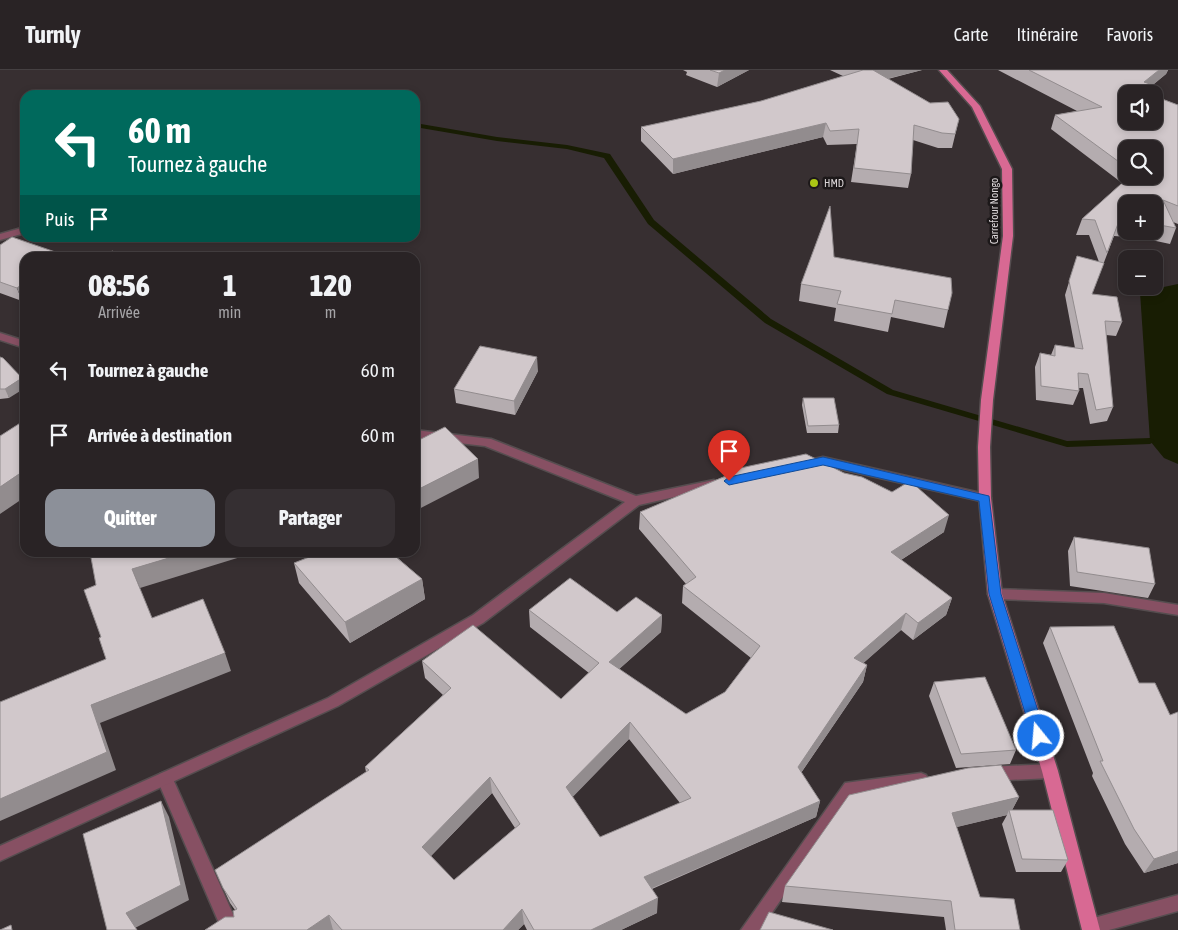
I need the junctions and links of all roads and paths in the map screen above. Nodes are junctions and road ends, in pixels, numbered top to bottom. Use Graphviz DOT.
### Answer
graph roads {
  1 [pos="943,70"];
  2 [pos="20,231"];
  3 [pos="0,237"];
  4 [pos="0,336"];
  5 [pos="20,343"];
  6 [pos="420,435"];
  7 [pos="795,467"];
  8 [pos="729,481"];
  9 [pos="984,498"];
  10 [pos="635,501"];
  11 [pos="995,594"];
  12 [pos="1178,610"];
  13 [pos="1050,771"];
  14 [pos="968,775"];
  15 [pos="939,778"];
  16 [pos="165,779"];
  17 [pos="0,854"];
  18 [pos="1178,903"];
  19 [pos="1090,929"];
  20 [pos="231,930"];
  21 [pos="750,930"];
  1 -- 9 [label="main road, Carrefour Nongo"];
  2 -- 3 [label="street"];
  4 -- 5 [label="street"];
  6 -- 10 [label="street"];
  7 -- 9 [label="street"];
  8 -- 10 [label="street"];
  9 -- 11 [label="main road, Carrefour Nongo"];
  10 -- 16 [label="street"];
  11 -- 12 [label="street"];
  11 -- 13 [label="main road, Carrefour Nongo"];
  13 -- 14 [label="street"];
  13 -- 19 [label="main road, Carrefour Nongo"];
  15 -- 21 [label="street"];
  16 -- 17 [label="street"];
  16 -- 20 [label="street"];
  18 -- 19 [label="street"];
}
